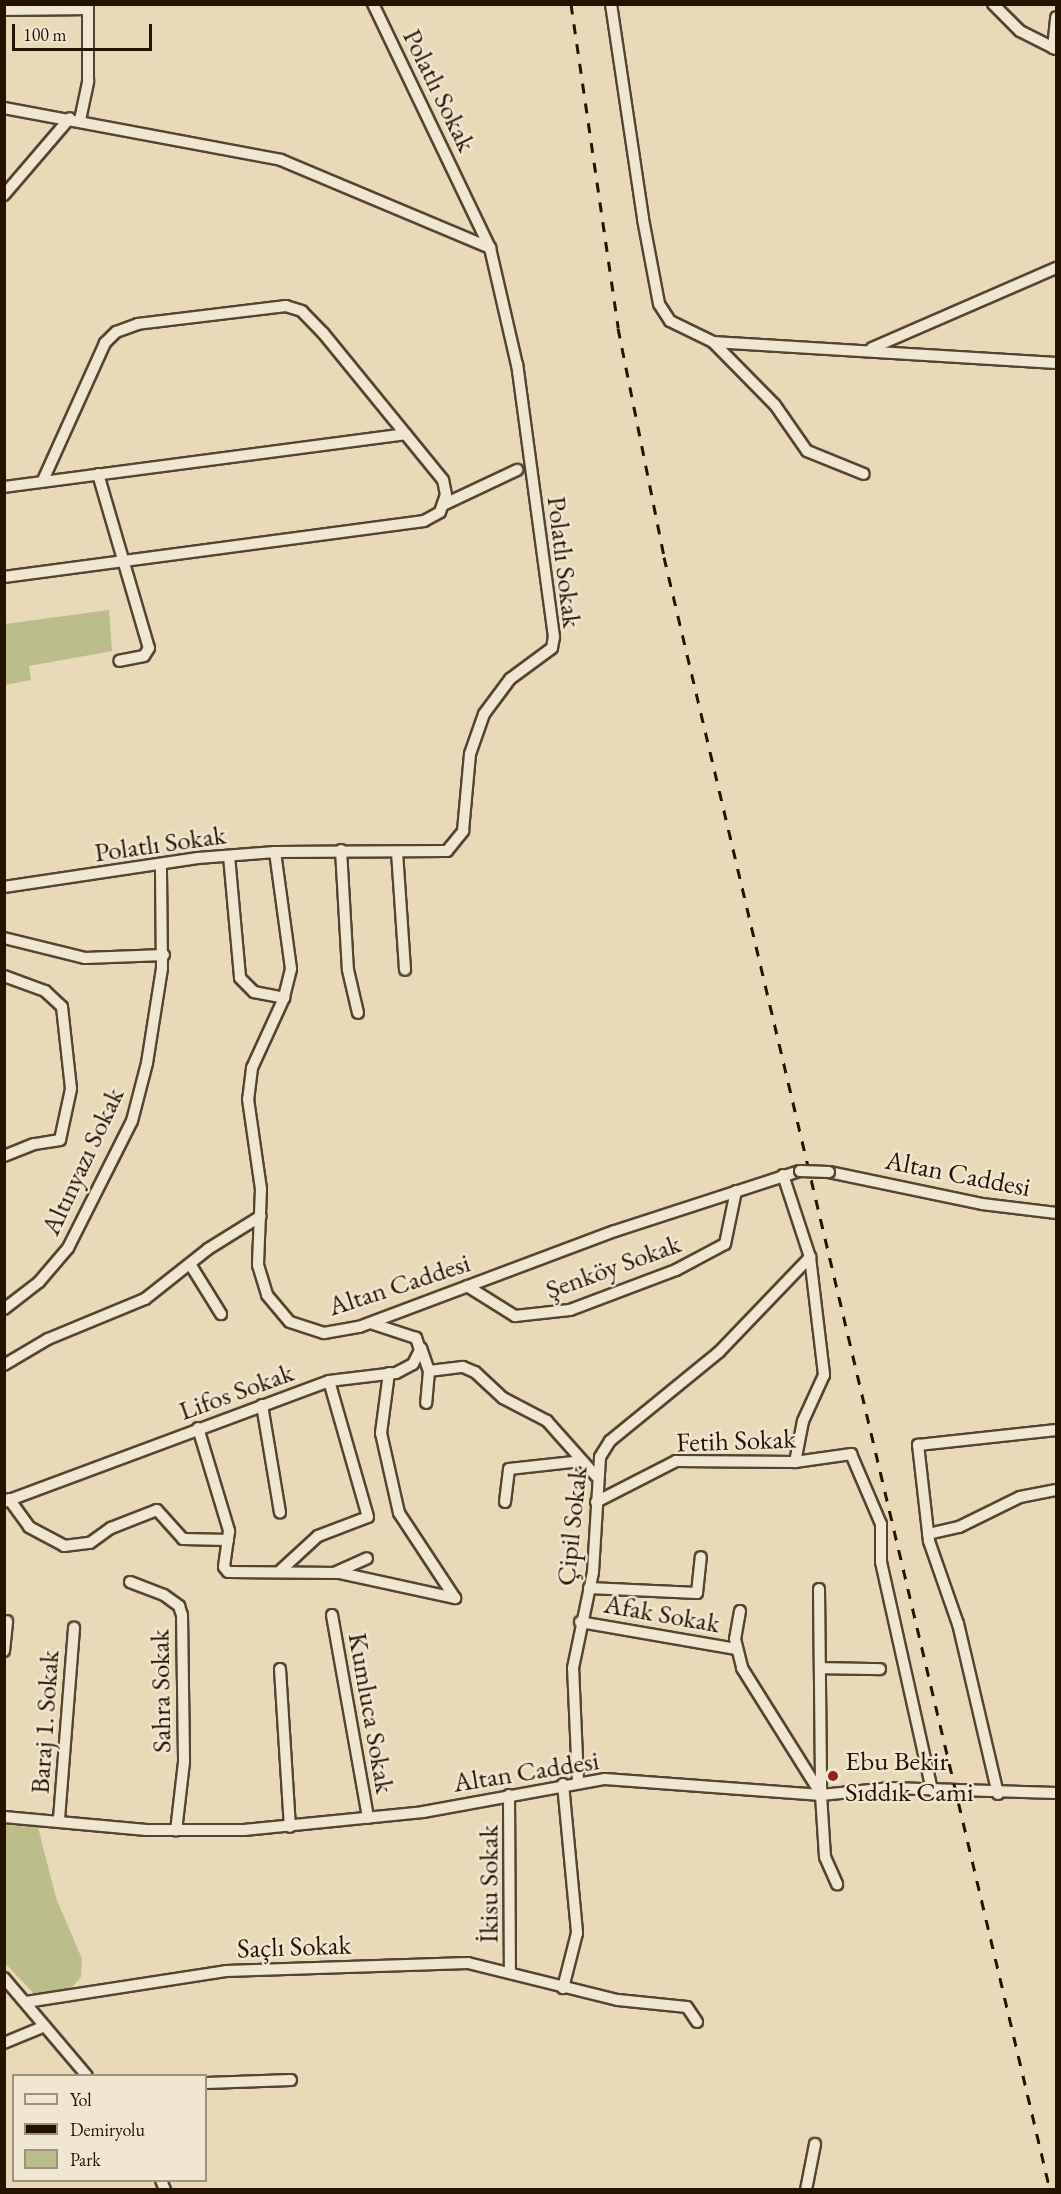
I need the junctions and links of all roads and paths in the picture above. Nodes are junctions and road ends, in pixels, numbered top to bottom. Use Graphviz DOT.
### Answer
graph roads {
  1 [pos="373,4"];
  2 [pos="611,4"];
  3 [pos="993,4"];
  4 [pos="88,7"];
  5 [pos="4,10"];
  6 [pos="1056,17"];
  7 [pos="1055,49"];
  8 [pos="4,108"];
  9 [pos="75,119"];
  10 [pos="4,195"];
  11 [pos="490,248"];
  12 [pos="1056,268"];
  13 [pos="713,342"];
  14 [pos="871,348"];
  15 [pos="1056,363"];
  16 [pos="406,434"];
  17 [pos="517,470"];
  18 [pos="99,474"];
  19 [pos="864,474"];
  20 [pos="43,480"];
  21 [pos="4,487"];
  22 [pos="444,504"];
  23 [pos="124,561"];
  24 [pos="4,577"];
  25 [pos="119,661"];
  26 [pos="341,850"];
  27 [pos="275,852"];
  28 [pos="397,852"];
  29 [pos="229,856"];
  30 [pos="161,864"];
  31 [pos="4,888"];
  32 [pos="4,938"];
  33 [pos="164,955"];
  34 [pos="405,970"];
  35 [pos="4,976"];
  36 [pos="284,998"];
  37 [pos="358,1013"];
  38 [pos="4,1156"];
  39 [pos="783,1175"];
  40 [pos="736,1191"];
  41 [pos="1056,1213"];
  42 [pos="261,1216"];
  43 [pos="810,1257"];
  44 [pos="190,1264"];
  45 [pos="467,1286"];
  46 [pos="4,1309"];
  47 [pos="221,1314"];
  48 [pos="370,1323"];
  49 [pos="420,1345"];
  50 [pos="4,1365"];
  51 [pos="429,1371"];
  52 [pos="389,1373"];
  53 [pos="329,1381"];
  54 [pos="426,1403"];
  55 [pos="262,1405"];
  56 [pos="198,1428"];
  57 [pos="1056,1430"];
  58 [pos="581,1461"];
  59 [pos="795,1462"];
  60 [pos="596,1476"];
  61 [pos="1056,1490"];
  62 [pos="7,1501"];
  63 [pos="505,1502"];
  64 [pos="596,1502"];
  65 [pos="280,1513"];
  66 [pos="928,1534"];
  67 [pos="228,1540"];
  68 [pos="701,1557"];
  69 [pos="367,1558"];
  70 [pos="280,1570"];
  71 [pos="333,1573"];
  72 [pos="129,1582"];
  73 [pos="589,1588"];
  74 [pos="819,1589"];
  75 [pos="740,1611"];
  76 [pos="332,1615"];
  77 [pos="7,1621"];
  78 [pos="580,1622"];
  79 [pos="74,1628"];
  80 [pos="736,1649"];
  81 [pos="4,1651"];
  82 [pos="820,1668"];
  83 [pos="280,1669"];
  84 [pos="880,1669"];
  85 [pos="578,1781"];
  86 [pos="563,1784"];
  87 [pos="932,1790"];
  88 [pos="1056,1793"];
  89 [pos="998,1794"];
  90 [pos="509,1795"];
  91 [pos="821,1795"];
  92 [pos="4,1816"];
  93 [pos="368,1818"];
  94 [pos="59,1819"];
  95 [pos="290,1827"];
  96 [pos="176,1831"];
  97 [pos="837,1884"];
  98 [pos="510,1973"];
  99 [pos="5,1980"];
  100 [pos="563,1988"];
  101 [pos="26,2002"];
  102 [pos="697,2022"];
  103 [pos="45,2026"];
  104 [pos="4,2043"];
  105 [pos="85,2074"];
  106 [pos="291,2080"];
  107 [pos="207,2083"];
  108 [pos="815,2144"];
  109 [pos="806,2190"];
  1 -- 11 [label="street, Polatlı Sokak"];
  2 -- 13 [label="street"];
  3 -- 7 [label="street"];
  4 -- 5 [label="street"];
  4 -- 9 [label="street"];
  6 -- 7 [label="street"];
  8 -- 9 [label="street"];
  9 -- 10 [label="street"];
  9 -- 11 [label="street"];
  11 -- 28 [label="street, Polatlı Sokak"];
  12 -- 14 [label="street"];
  13 -- 14 [label="street"];
  13 -- 19 [label="street"];
  14 -- 15 [label="street"];
  16 -- 18 [label="street"];
  16 -- 20 [label="street"];
  16 -- 22 [label="street"];
  17 -- 22 [label="street"];
  18 -- 20 [label="street"];
  18 -- 23 [label="street"];
  20 -- 21 [label="street"];
  22 -- 23 [label="street"];
  23 -- 24 [label="street"];
  23 -- 25 [label="street"];
  26 -- 27 [label="street, Polatlı Sokak"];
  26 -- 28 [label="street, Polatlı Sokak"];
  26 -- 37 [label="street"];
  27 -- 29 [label="street, Polatlı Sokak"];
  27 -- 36 [label="street, Altan Caddesi"];
  28 -- 34 [label="street"];
  29 -- 30 [label="street, Polatlı Sokak"];
  29 -- 36 [label="street"];
  30 -- 31 [label="street, Polatlı Sokak"];
  30 -- 33 [label="street, Altınyazı Sokak"];
  32 -- 33 [label="street"];
  33 -- 46 [label="street, Altınyazı Sokak"];
  35 -- 38 [label="street"];
  36 -- 42 [label="street, Altan Caddesi"];
  39 -- 40 [label="street, Altan Caddesi"];
  39 -- 41 [label="street, Altan Caddesi, bridge"];
  39 -- 43 [label="street"];
  40 -- 45 [label="street, Altan Caddesi"];
  40 -- 45 [label="street, Şenköy Sokak"];
  42 -- 44 [label="street"];
  42 -- 48 [label="street, Altan Caddesi"];
  43 -- 59 [label="street"];
  43 -- 60 [label="street, Çipil Sokak"];
  44 -- 47 [label="street"];
  44 -- 50 [label="street"];
  45 -- 48 [label="street, Altan Caddesi"];
  48 -- 49 [label="street"];
  49 -- 51 [label="street"];
  49 -- 52 [label="street, Lifos Sokak"];
  51 -- 54 [label="street"];
  51 -- 58 [label="street"];
  52 -- 53 [label="street, Lifos Sokak"];
  52 -- 71 [label="street"];
  53 -- 55 [label="street, Lifos Sokak"];
  53 -- 70 [label="street"];
  55 -- 56 [label="street, Lifos Sokak"];
  55 -- 65 [label="street"];
  56 -- 62 [label="street, Lifos Sokak"];
  56 -- 67 [label="street"];
  57 -- 66 [label="street"];
  58 -- 60 [label="street"];
  58 -- 63 [label="street"];
  59 -- 64 [label="street, Fetih Sokak"];
  59 -- 87 [label="street, Fetih Sokak"];
  60 -- 64 [label="street, Çipil Sokak"];
  61 -- 66 [label="street"];
  62 -- 67 [label="street"];
  64 -- 73 [label="street, Çipil Sokak"];
  66 -- 89 [label="street"];
  67 -- 70 [label="street"];
  68 -- 73 [label="street"];
  69 -- 71 [label="street"];
  70 -- 71 [label="street"];
  72 -- 96 [label="street, Sahra Sokak"];
  73 -- 78 [label="street, Çipil Sokak"];
  74 -- 82 [label="street"];
  75 -- 80 [label="street"];
  76 -- 93 [label="street, Kumluca Sokak"];
  77 -- 81 [label="street"];
  78 -- 80 [label="street, Afak Sokak"];
  78 -- 85 [label="street, Çipil Sokak"];
  79 -- 94 [label="street, Baraj 1. Sokak"];
  80 -- 91 [label="street"];
  82 -- 84 [label="street"];
  82 -- 91 [label="street"];
  83 -- 95 [label="street"];
  85 -- 86 [label="street, Altan Caddesi"];
  85 -- 91 [label="street, Altan Caddesi"];
  86 -- 90 [label="street, Altan Caddesi"];
  86 -- 100 [label="street"];
  87 -- 89 [label="street, Altan Caddesi"];
  87 -- 91 [label="street, Altan Caddesi"];
  88 -- 89 [label="street, Altan Caddesi"];
  90 -- 93 [label="street, Altan Caddesi"];
  90 -- 98 [label="street, İkisu Sokak"];
  91 -- 97 [label="street"];
  92 -- 94 [label="street, Altan Caddesi"];
  93 -- 95 [label="street, Altan Caddesi"];
  94 -- 96 [label="street, Altan Caddesi"];
  95 -- 96 [label="street, Altan Caddesi"];
  98 -- 100 [label="street, Saçlı Sokak"];
  98 -- 101 [label="street, Saçlı Sokak"];
  99 -- 101 [label="street"];
  100 -- 102 [label="street, Saçlı Sokak"];
  101 -- 103 [label="street"];
  103 -- 104 [label="street"];
  103 -- 105 [label="street"];
  106 -- 107 [label="street"];
  108 -- 109 [label="street"];
}
